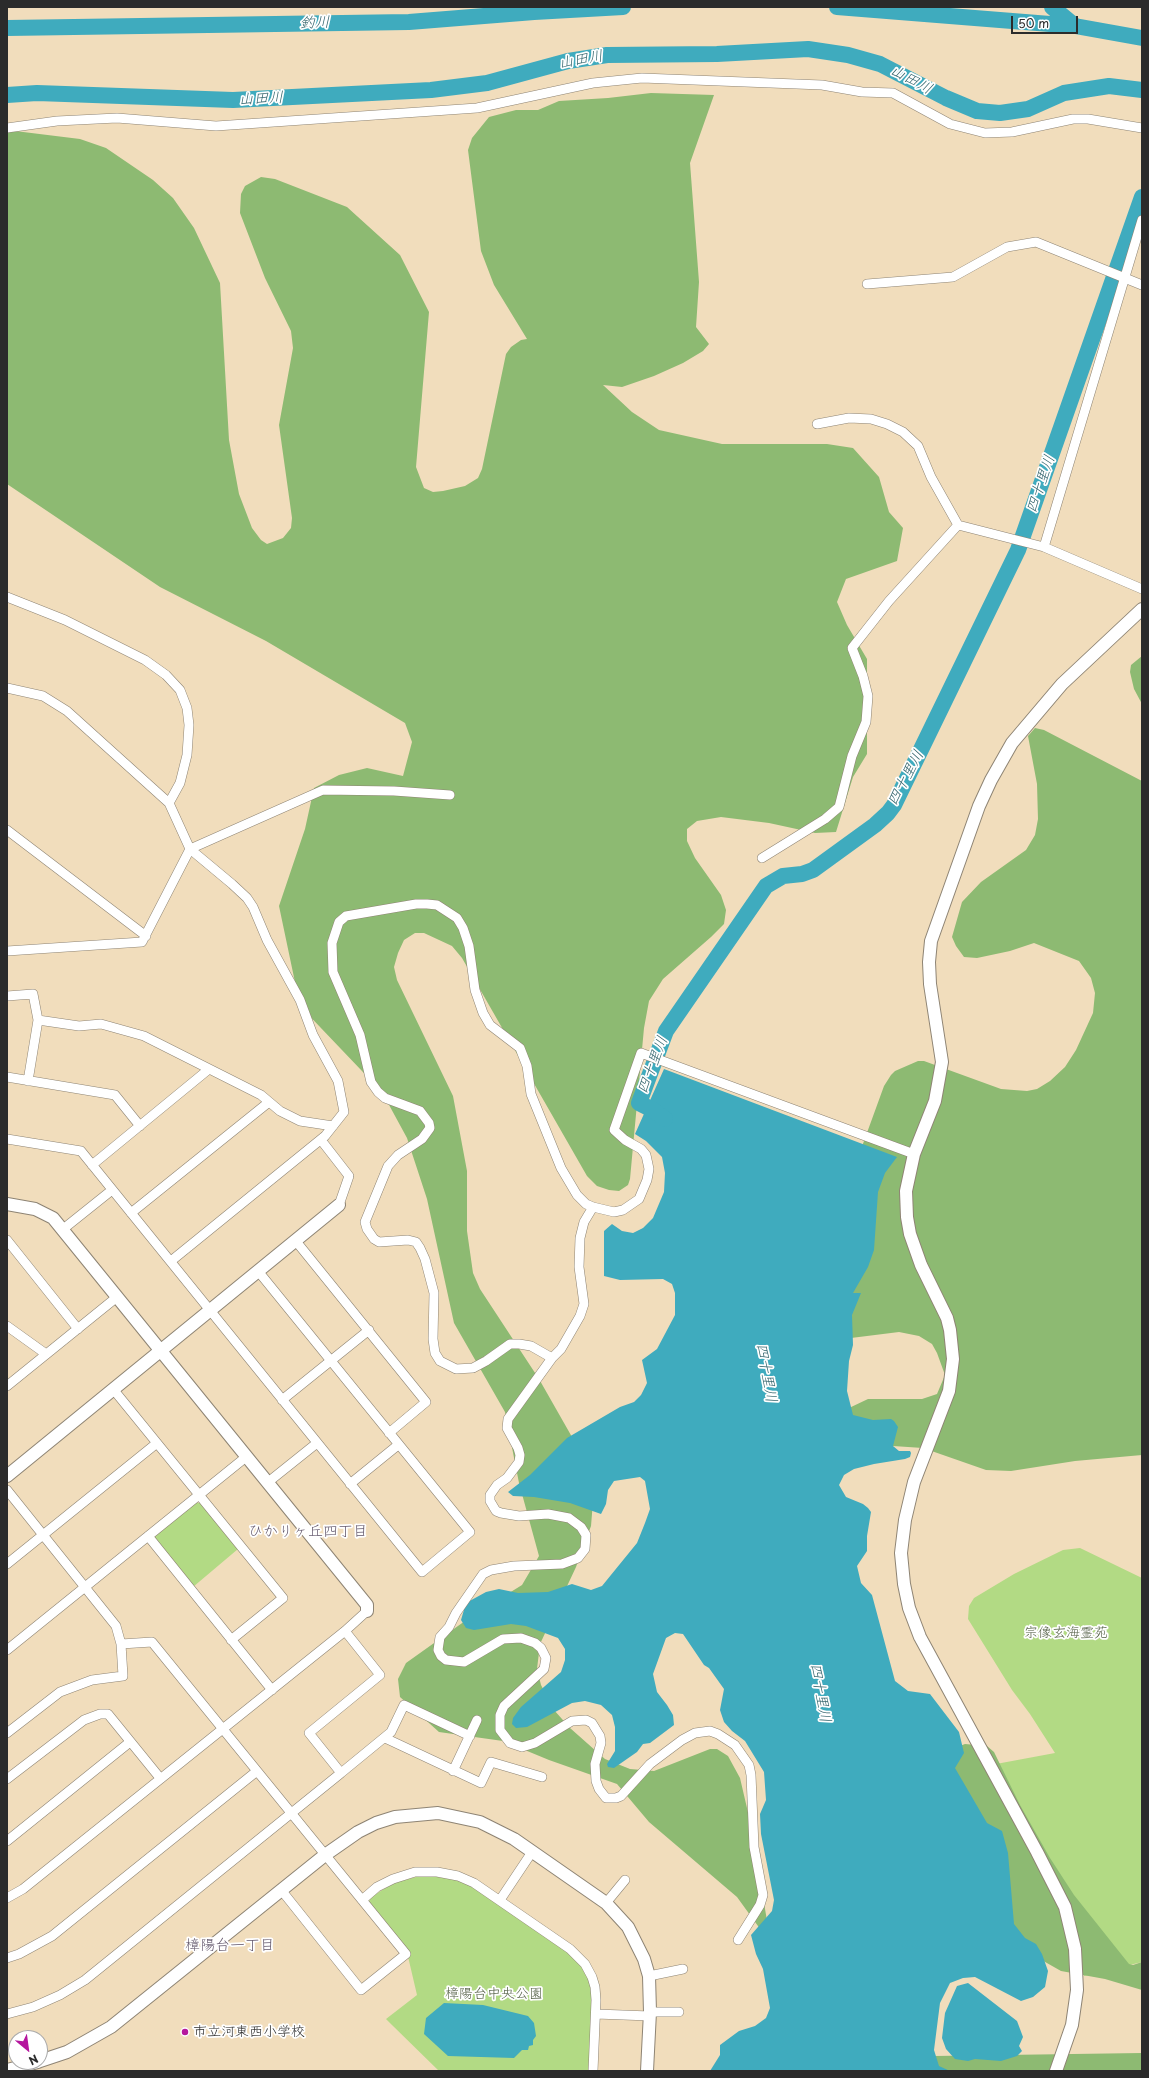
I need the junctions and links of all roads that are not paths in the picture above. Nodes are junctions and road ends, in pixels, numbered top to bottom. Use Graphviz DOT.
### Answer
graph roads {
  1 [pos="1132,127"];
  2 [pos="7,128"];
  3 [pos="1142,128"];
  4 [pos="1142,135"];
  5 [pos="1142,220"];
  6 [pos="1123,279"];
  7 [pos="867,284"];
  8 [pos="1142,285"];
  9 [pos="818,424"];
  10 [pos="958,525"];
  11 [pos="1044,547"];
  12 [pos="1142,589"];
  13 [pos="7,597"];
  14 [pos="1142,609"];
  15 [pos="7,688"];
  16 [pos="450,795"];
  17 [pos="169,803"];
  18 [pos="7,830"];
  19 [pos="190,849"];
  20 [pos="762,858"];
  21 [pos="146,936"];
  22 [pos="7,951"];
  23 [pos="7,996"];
  24 [pos="38,1020"];
  25 [pos="209,1069"];
  26 [pos="7,1077"];
  27 [pos="28,1081"];
  28 [pos="269,1102"];
  29 [pos="140,1126"];
  30 [pos="333,1126"];
  31 [pos="7,1140"];
  32 [pos="321,1140"];
  33 [pos="914,1154"];
  34 [pos="92,1165"];
  35 [pos="112,1190"];
  36 [pos="7,1204"];
  37 [pos="339,1205"];
  38 [pos="593,1207"];
  39 [pos="131,1213"];
  40 [pos="62,1230"];
  41 [pos="7,1240"];
  42 [pos="295,1240"];
  43 [pos="171,1261"];
  44 [pos="258,1271"];
  45 [pos="117,1297"];
  46 [pos="210,1311"];
  47 [pos="7,1326"];
  48 [pos="78,1329"];
  49 [pos="368,1330"];
  50 [pos="161,1350"];
  51 [pos="46,1354"];
  52 [pos="552,1358"];
  53 [pos="331,1361"];
  54 [pos="7,1386"];
  55 [pos="113,1389"];
  56 [pos="282,1400"];
  57 [pos="389,1433"];
  58 [pos="156,1443"];
  59 [pos="317,1443"];
  60 [pos="398,1444"];
  61 [pos="246,1457"];
  62 [pos="7,1476"];
  63 [pos="267,1483"];
  64 [pos="350,1484"];
  65 [pos="7,1490"];
  66 [pos="199,1495"];
  67 [pos="43,1535"];
  68 [pos="148,1536"];
  69 [pos="7,1564"];
  70 [pos="85,1587"];
  71 [pos="367,1611"];
  72 [pos="345,1631"];
  73 [pos="231,1640"];
  74 [pos="121,1644"];
  75 [pos="7,1650"];
  76 [pos="272,1690"];
  77 [pos="477,1720"];
  78 [pos="224,1729"];
  79 [pos="7,1732"];
  80 [pos="470,1736"];
  81 [pos="385,1738"];
  82 [pos="130,1742"];
  83 [pos="257,1771"];
  84 [pos="453,1771"];
  85 [pos="340,1773"];
  86 [pos="542,1777"];
  87 [pos="160,1778"];
  88 [pos="7,1779"];
  89 [pos="292,1814"];
  90 [pos="7,1841"];
  91 [pos="532,1852"];
  92 [pos="325,1855"];
  93 [pos="625,1880"];
  94 [pos="282,1891"];
  95 [pos="7,1898"];
  96 [pos="362,1900"];
  97 [pos="500,1900"];
  98 [pos="606,1903"];
  99 [pos="738,1940"];
  100 [pos="7,1958"];
  101 [pos="683,1969"];
  102 [pos="649,1976"];
  103 [pos="679,2012"];
  104 [pos="7,2014"];
  105 [pos="596,2014"];
  106 [pos="650,2014"];
  107 [pos="48,2059"];
  108 [pos="593,2071"];
  109 [pos="647,2071"];
  110 [pos="1056,2071"];
  1 -- 2 [label="street"];
  1 -- 3 [label="street"];
  1 -- 4 [label="street"];
  5 -- 6 [label="street"];
  6 -- 7 [label="street"];
  6 -- 8 [label="street"];
  6 -- 11 [label="street"];
  9 -- 10 [label="street"];
  10 -- 11 [label="street"];
  10 -- 20 [label="street"];
  11 -- 12 [label="street"];
  13 -- 17 [label="street"];
  14 -- 33 [label="street"];
  15 -- 17 [label="street"];
  16 -- 19 [label="street"];
  17 -- 19 [label="street"];
  18 -- 21 [label="street"];
  19 -- 21 [label="street"];
  19 -- 30 [label="street"];
  21 -- 22 [label="street"];
  23 -- 24 [label="street"];
  24 -- 25 [label="street"];
  24 -- 27 [label="street"];
  25 -- 28 [label="street"];
  25 -- 29 [label="street"];
  26 -- 27 [label="street"];
  27 -- 29 [label="street"];
  28 -- 30 [label="street"];
  28 -- 39 [label="street"];
  29 -- 34 [label="street"];
  30 -- 32 [label="street"];
  31 -- 34 [label="street"];
  32 -- 37 [label="street"];
  32 -- 43 [label="street"];
  33 -- 38 [label="street"];
  33 -- 110 [label="street"];
  34 -- 35 [label="street"];
  35 -- 39 [label="street"];
  35 -- 40 [label="street"];
  36 -- 40 [label="street"];
  37 -- 42 [label="street"];
  38 -- 52 [label="street"];
  38 -- 52 [label="street"];
  39 -- 43 [label="street"];
  40 -- 45 [label="street"];
  41 -- 48 [label="street"];
  42 -- 44 [label="street"];
  42 -- 49 [label="street"];
  43 -- 46 [label="street"];
  44 -- 46 [label="street"];
  44 -- 53 [label="street"];
  45 -- 48 [label="street"];
  45 -- 50 [label="street"];
  46 -- 50 [label="street"];
  46 -- 56 [label="street"];
  47 -- 51 [label="street"];
  48 -- 51 [label="street"];
  49 -- 53 [label="street"];
  49 -- 57 [label="street"];
  50 -- 55 [label="street"];
  50 -- 61 [label="street"];
  51 -- 54 [label="street"];
  52 -- 99 [label="street"];
  53 -- 56 [label="street"];
  53 -- 57 [label="street"];
  55 -- 58 [label="street"];
  55 -- 62 [label="street"];
  56 -- 59 [label="street"];
  57 -- 60 [label="street"];
  58 -- 66 [label="street"];
  58 -- 67 [label="street"];
  59 -- 63 [label="street"];
  59 -- 64 [label="street"];
  60 -- 64 [label="street"];
  60 -- 64 [label="street"];
  61 -- 63 [label="street"];
  61 -- 66 [label="street"];
  63 -- 71 [label="street"];
  65 -- 67 [label="street"];
  66 -- 68 [label="street"];
  66 -- 73 [label="street"];
  67 -- 69 [label="street"];
  67 -- 70 [label="street"];
  68 -- 70 [label="street"];
  68 -- 73 [label="street"];
  70 -- 74 [label="street"];
  70 -- 75 [label="street"];
  71 -- 72 [label="street"];
  72 -- 76 [label="street"];
  72 -- 85 [label="street"];
  73 -- 76 [label="street"];
  74 -- 78 [label="street"];
  74 -- 79 [label="street"];
  76 -- 78 [label="street"];
  77 -- 80 [label="street"];
  78 -- 83 [label="street"];
  78 -- 87 [label="street"];
  80 -- 81 [label="street"];
  80 -- 84 [label="street"];
  81 -- 84 [label="street"];
  81 -- 85 [label="street"];
  82 -- 87 [label="street"];
  82 -- 88 [label="street"];
  82 -- 90 [label="street"];
  83 -- 89 [label="street"];
  83 -- 100 [label="street"];
  84 -- 86 [label="street"];
  85 -- 89 [label="street"];
  87 -- 95 [label="street"];
  89 -- 92 [label="street"];
  89 -- 104 [label="street"];
  91 -- 92 [label="street"];
  91 -- 97 [label="street"];
  91 -- 98 [label="street"];
  92 -- 94 [label="street"];
  92 -- 96 [label="street"];
  93 -- 98 [label="street"];
  94 -- 96 [label="street"];
  94 -- 107 [label="street"];
  96 -- 97 [label="street"];
  97 -- 105 [label="street"];
  98 -- 102 [label="street"];
  101 -- 102 [label="street"];
  102 -- 106 [label="street"];
  103 -- 106 [label="street"];
  105 -- 106 [label="street"];
  105 -- 108 [label="street"];
  106 -- 109 [label="street"];
}
